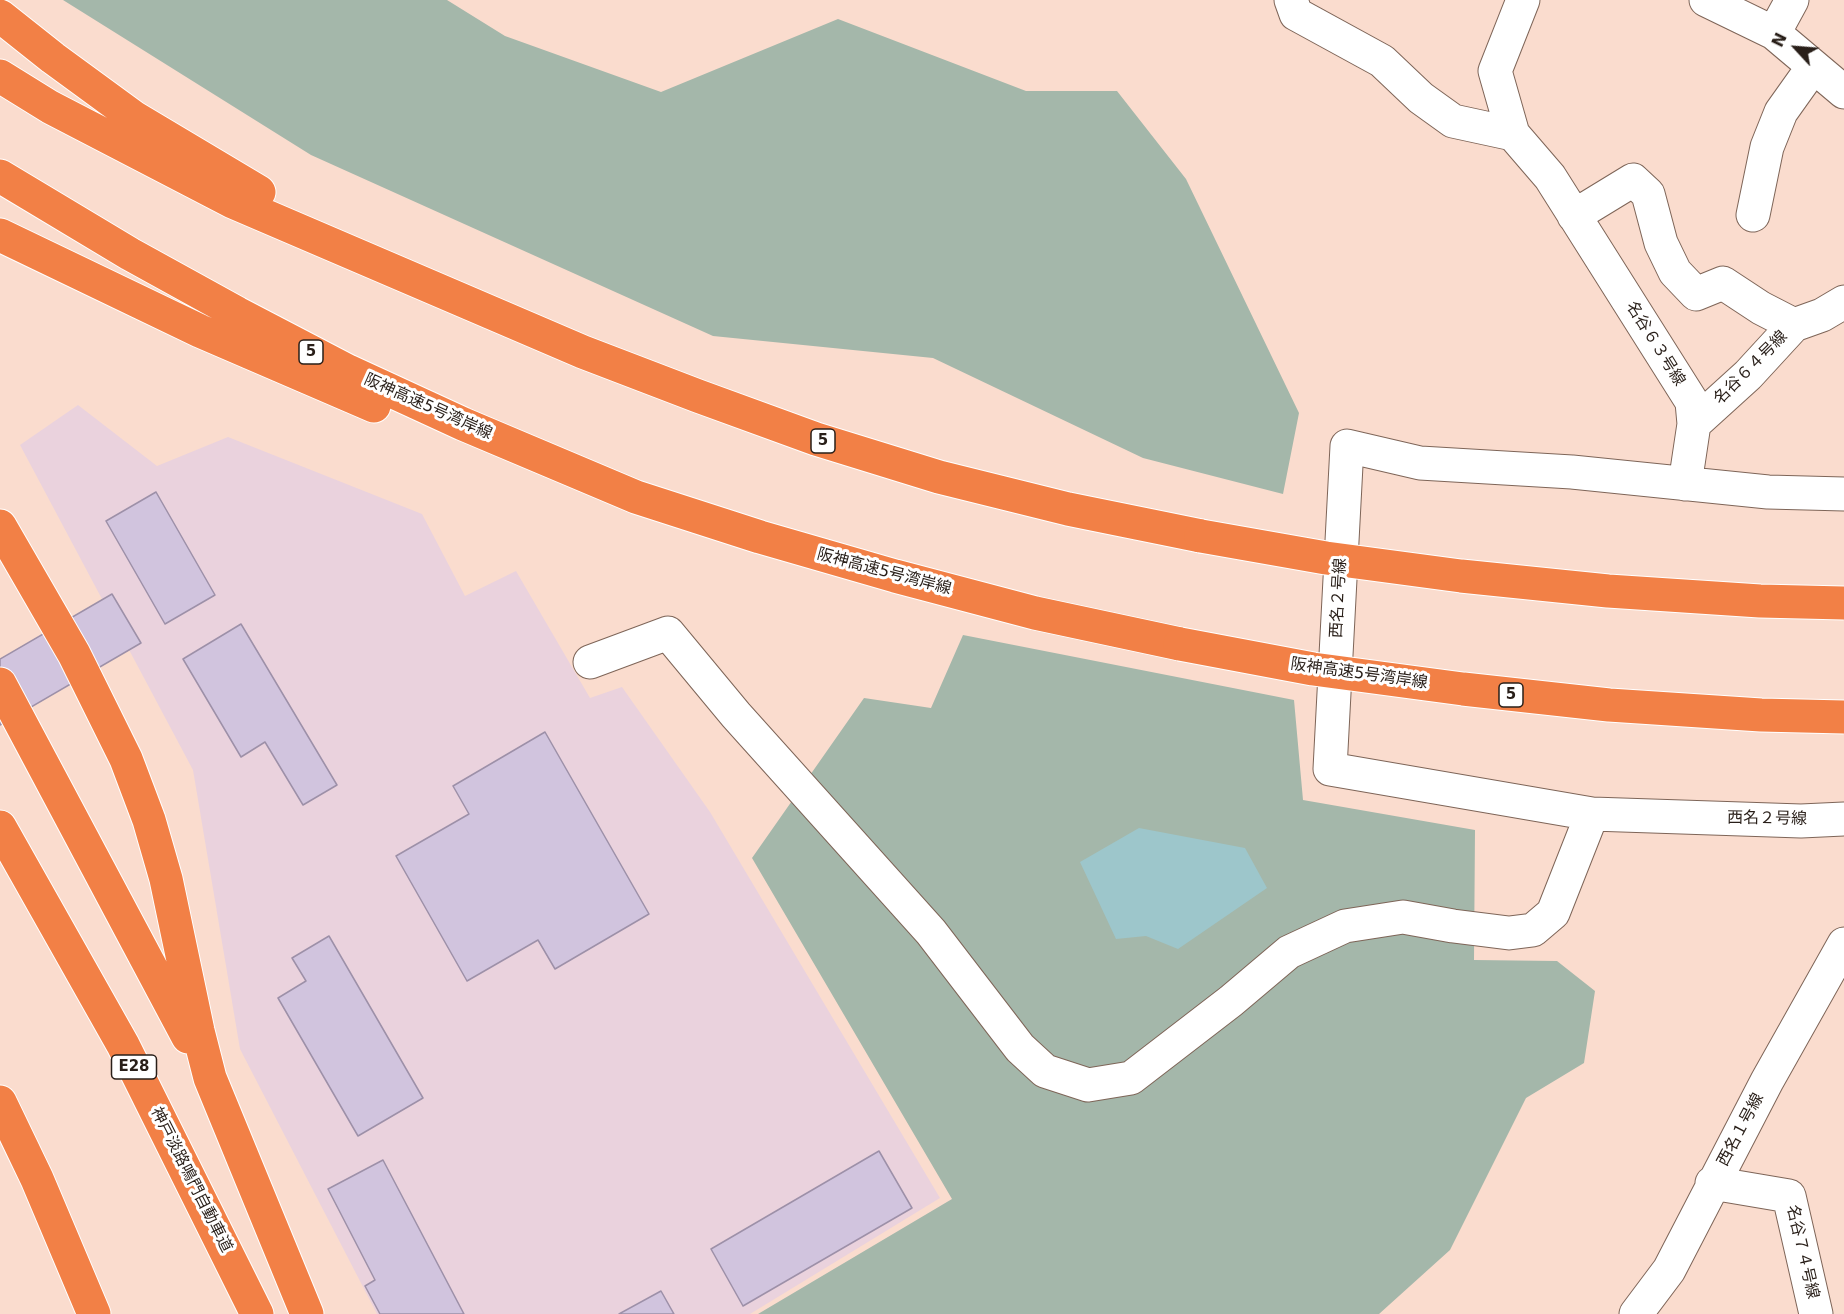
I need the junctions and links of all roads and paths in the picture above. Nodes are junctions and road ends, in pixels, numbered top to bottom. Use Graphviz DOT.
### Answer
graph roads {
  1 [pos="1291,0"];
  2 [pos="1523,0"];
  3 [pos="1706,0"];
  4 [pos="1792,0"];
  5 [pos="0,16"];
  6 [pos="1774,33"];
  7 [pos="1813,67"];
  8 [pos="0,76"];
  9 [pos="1844,92"];
  10 [pos="1513,134"];
  11 [pos="0,176"];
  12 [pos="1753,215"];
  13 [pos="1574,216"];
  14 [pos="0,235"];
  15 [pos="459,300"];
  16 [pos="1844,302"];
  17 [pos="1794,326"];
  18 [pos="1694,424"];
  19 [pos="1685,484"];
  20 [pos="1844,494"];
  21 [pos="636,497"];
  22 [pos="0,526"];
  23 [pos="1844,603"];
  24 [pos="590,662"];
  25 [pos="0,684"];
  26 [pos="1844,717"];
  27 [pos="1592,814"];
  28 [pos="1844,819"];
  29 [pos="0,827"];
  30 [pos="1844,945"];
  31 [pos="210,1078"];
  32 [pos="0,1102"];
  33 [pos="0,1141"];
  34 [pos="1712,1183"];
  35 [pos="93,1314"];
  36 [pos="257,1314"];
  37 [pos="307,1314"];
  38 [pos="1636,1314"];
  39 [pos="1816,1314"];
  1 -- 10 [label="street"];
  2 -- 10 [label="street"];
  3 -- 6 [label="street"];
  4 -- 6 [label="street"];
  5 -- 15 [label="highway"];
  6 -- 7 [label="street"];
  7 -- 9 [label="street"];
  7 -- 12 [label="street"];
  8 -- 15 [label="highway, 5"];
  10 -- 13 [label="street, 名谷６３号線"];
  11 -- 21 [label="highway, 阪神高速5号湾岸線 / 5"];
  13 -- 17 [label="street"];
  13 -- 18 [label="street, 名谷６３号線"];
  14 -- 21 [label="highway"];
  15 -- 23 [label="highway, 5, bridge"];
  16 -- 17 [label="street, 名谷６４号線"];
  17 -- 18 [label="street, 名谷６４号線"];
  18 -- 19 [label="street, 名谷６３号線"];
  19 -- 20 [label="street, 西名２号線"];
  19 -- 27 [label="street, 西名２号線"];
  21 -- 26 [label="highway, 阪神高速5号湾岸線 / 5, bridge"];
  22 -- 31 [label="highway"];
  24 -- 27 [label="street"];
  25 -- 31 [label="highway"];
  27 -- 28 [label="street, 西名２号線"];
  29 -- 36 [label="highway, 神戸淡路鳴門自動車道 / E28"];
  30 -- 34 [label="street, 西名１号線"];
  31 -- 37 [label="highway"];
  32 -- 35 [label="highway"];
  33 -- 35 [label="highway"];
  34 -- 38 [label="street, 西名１号線"];
  34 -- 39 [label="street, 名谷７４号線"];
}
